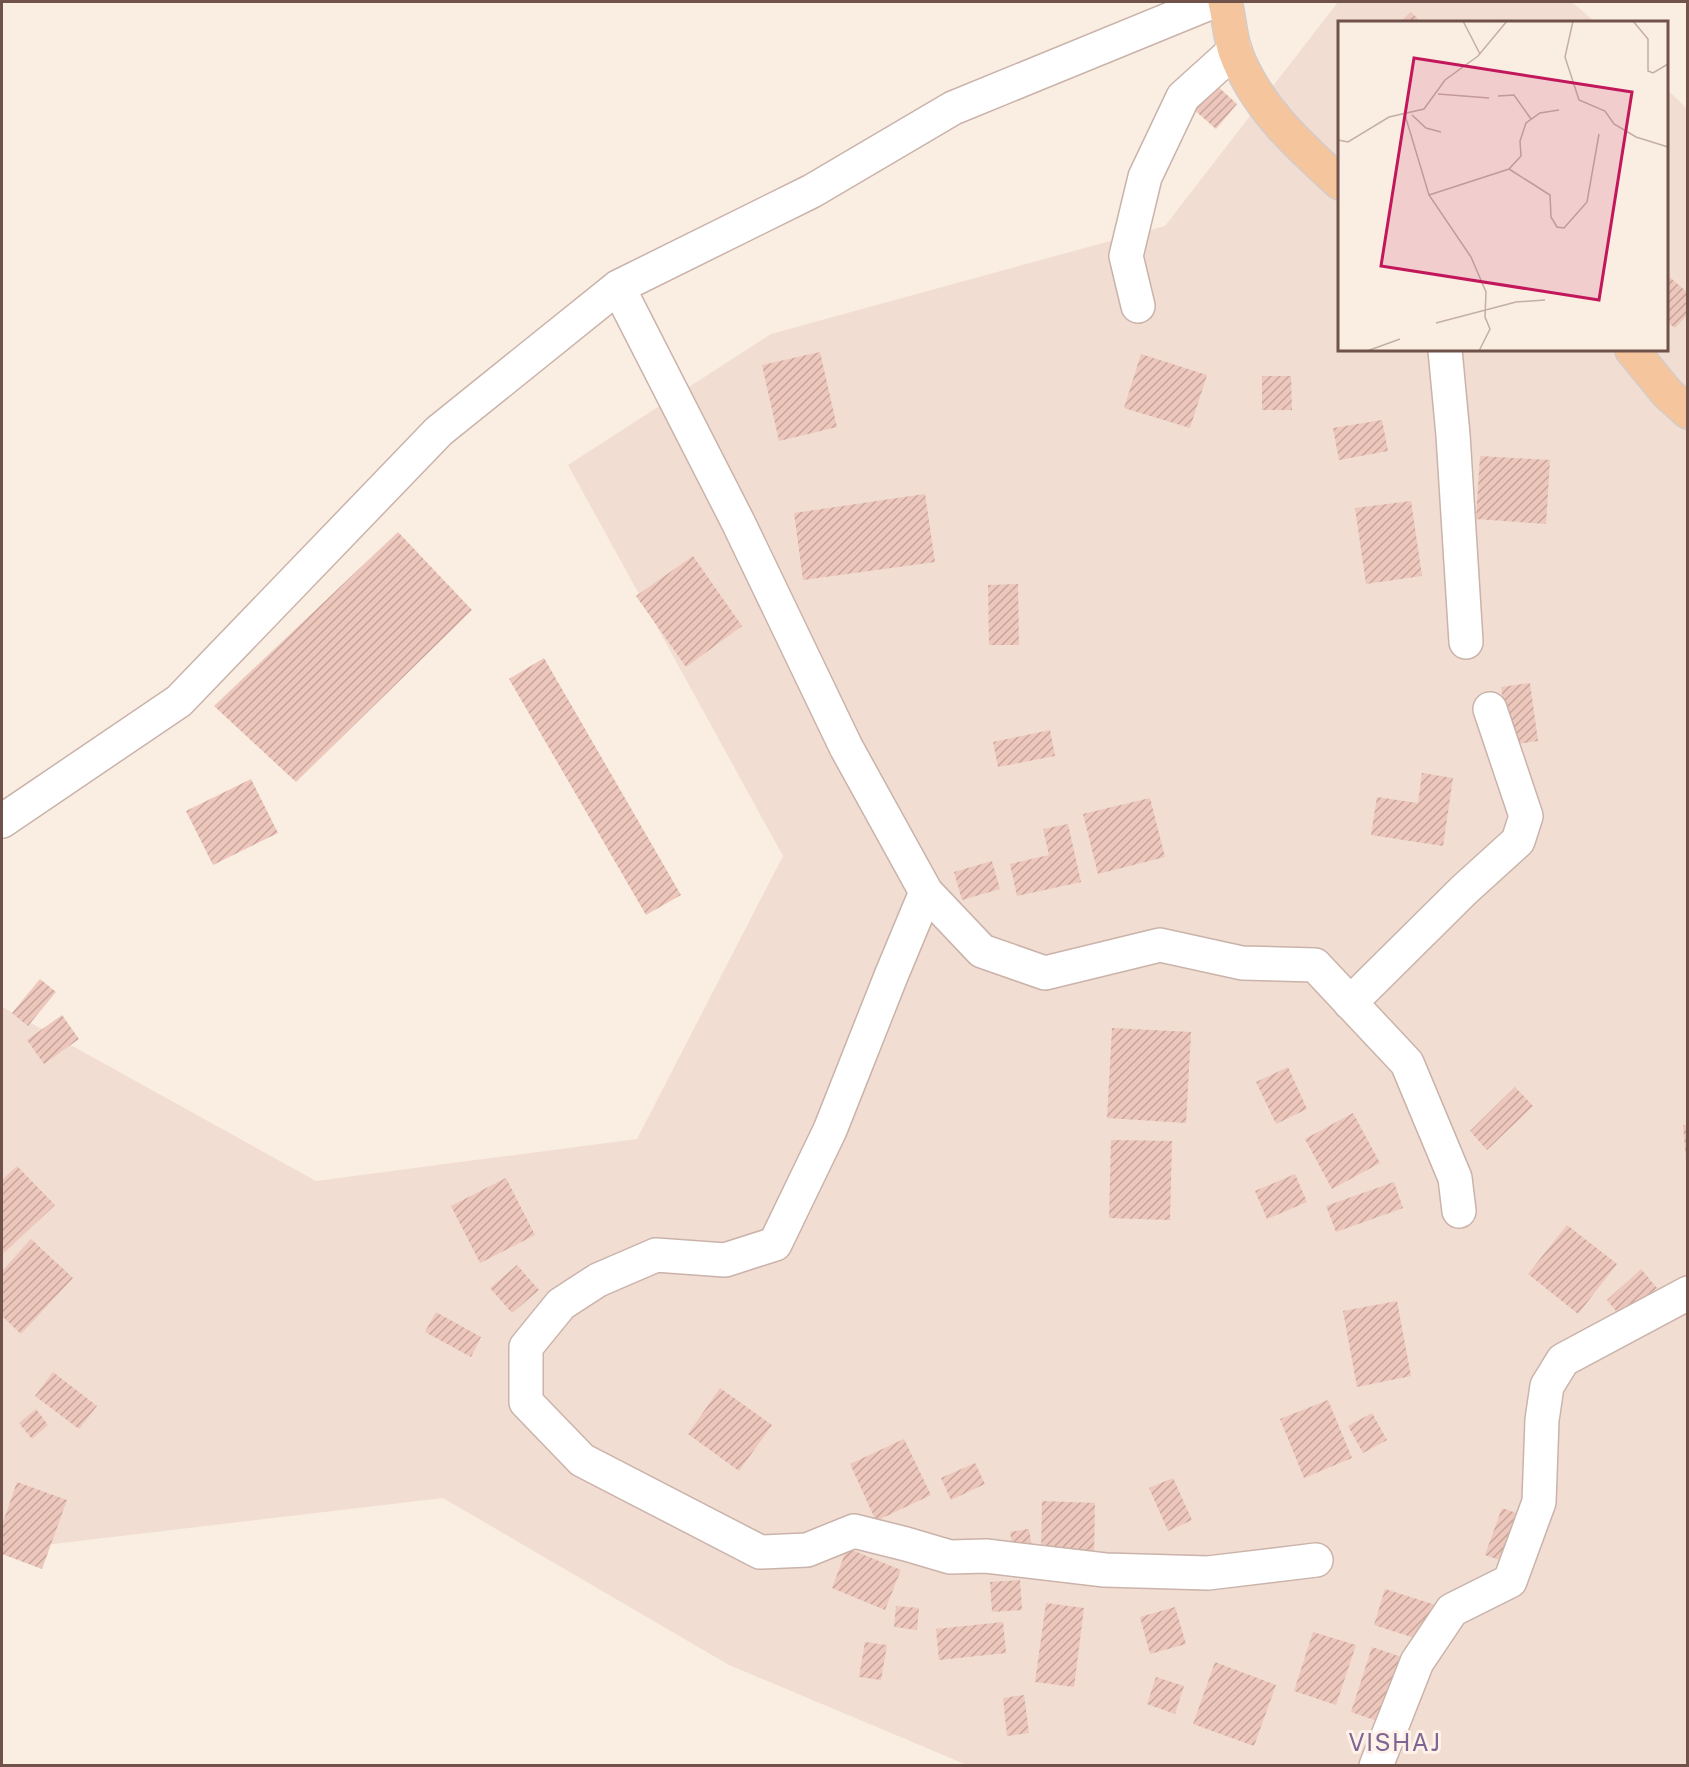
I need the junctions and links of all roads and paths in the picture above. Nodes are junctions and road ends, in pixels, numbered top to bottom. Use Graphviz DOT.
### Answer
graph roads {
  1 [pos="1212,2"];
  2 [pos="1225,2"];
  3 [pos="1235,51"];
  4 [pos="1338,181"];
  5 [pos="618,287"];
  6 [pos="1138,306"];
  7 [pos="1445,351"];
  8 [pos="1633,351"];
  9 [pos="1688,412"];
  10 [pos="1466,642"];
  11 [pos="1490,709"];
  12 [pos="2,821"];
  13 [pos="926,892"];
  14 [pos="1350,1003"];
  15 [pos="1459,1212"];
  16 [pos="1688,1293"];
  17 [pos="1316,1560"];
  18 [pos="1376,1766"];
  1 -- 5 [label="street"];
  2 -- 3 [label="main road"];
  3 -- 4 [label="main road"];
  3 -- 6 [label="street"];
  5 -- 12 [label="street"];
  5 -- 13 [label="street"];
  7 -- 10 [label="street"];
  8 -- 9 [label="main road"];
  11 -- 14 [label="street"];
  13 -- 14 [label="street"];
  13 -- 17 [label="street"];
  14 -- 15 [label="street"];
  16 -- 18 [label="street"];
}
